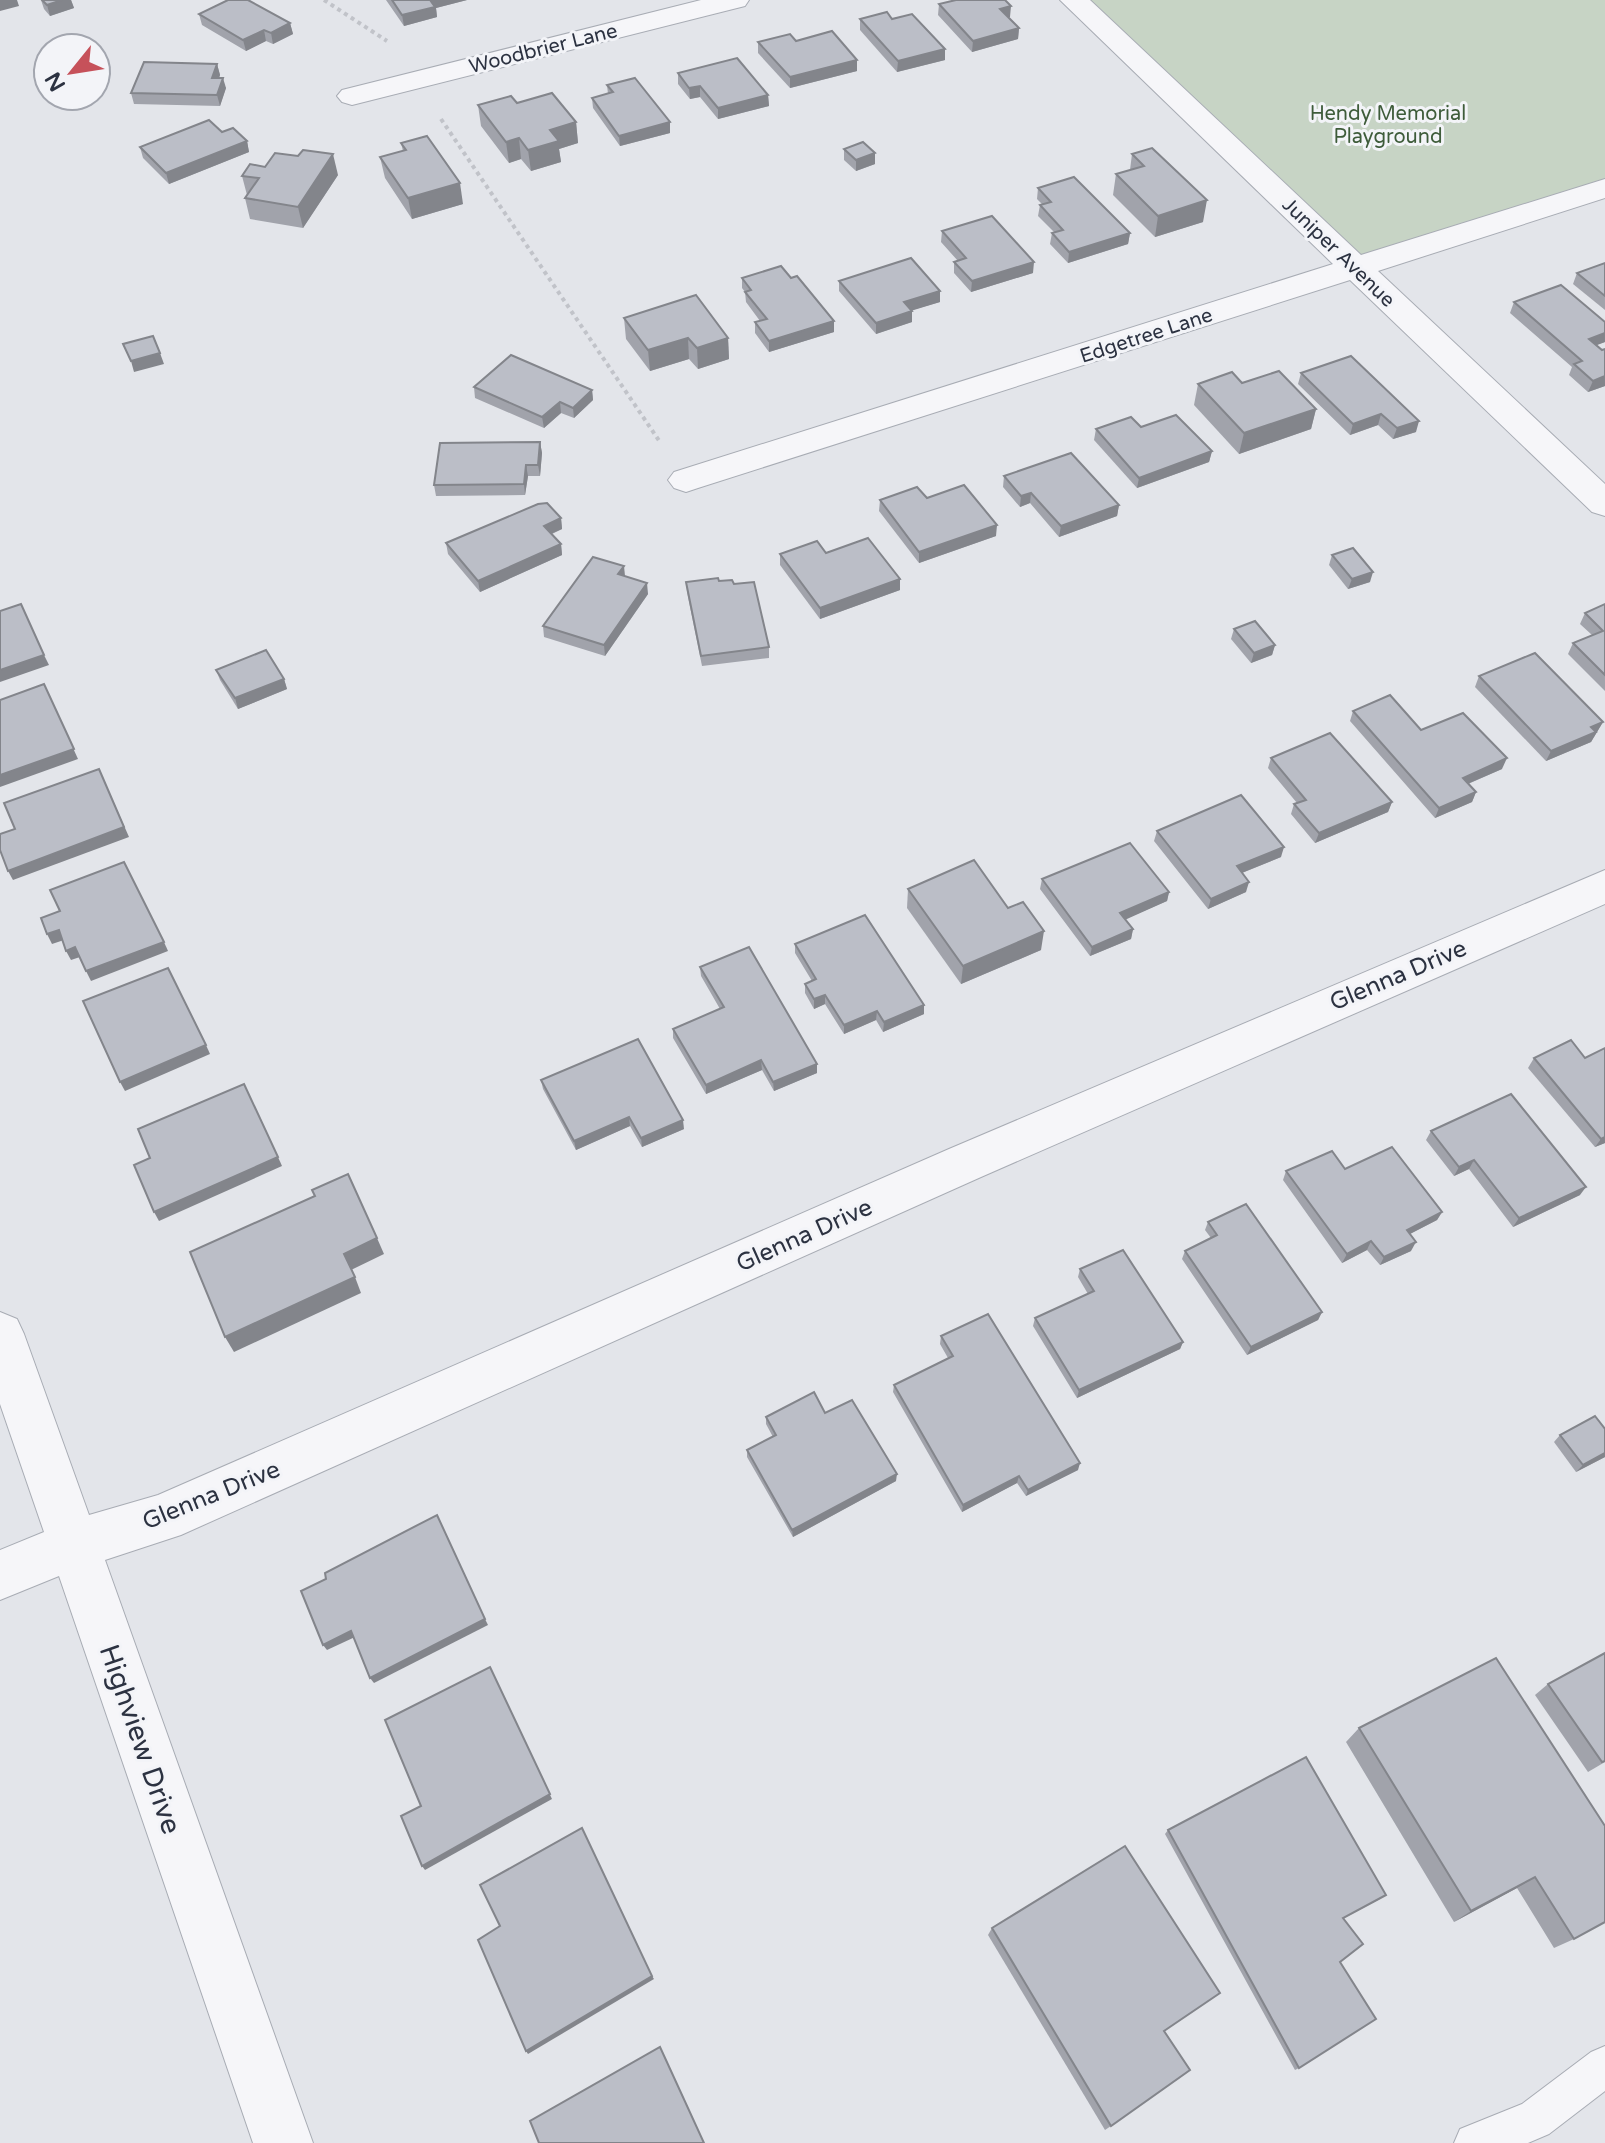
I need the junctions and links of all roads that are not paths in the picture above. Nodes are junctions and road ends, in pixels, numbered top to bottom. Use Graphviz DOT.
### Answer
graph roads {
  1 [pos="735,0"];
  2 [pos="1074,0"];
  3 [pos="352,96"];
  4 [pos="1605,188"];
  5 [pos="1355,269"];
  6 [pos="686,480"];
  7 [pos="1605,504"];
  8 [pos="1605,886"];
  9 [pos="0,1334"];
  10 [pos="73,1545"];
  11 [pos="0,1575"];
  12 [pos="1605,2066"];
  13 [pos="1542,2132"];
  14 [pos="283,2143"];
  15 [pos="1474,2143"];
  1 -- 3 [label="street, Woodbrier Lane"];
  2 -- 5 [label="street, Juniper Avenue"];
  4 -- 5 [label="street, Edgetree Lane"];
  5 -- 6 [label="street, Edgetree Lane"];
  5 -- 7 [label="street, Juniper Avenue"];
  8 -- 10 [label="street, Glenna Drive"];
  9 -- 10 [label="street, Highview Drive"];
  10 -- 11 [label="street, Glenna Drive"];
  10 -- 14 [label="street, Highview Drive"];
  12 -- 13 [label="lane"];
  13 -- 15 [label="lane"];
}
